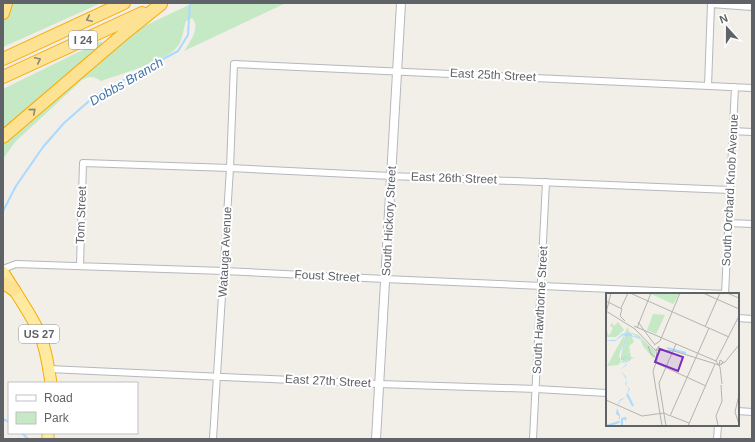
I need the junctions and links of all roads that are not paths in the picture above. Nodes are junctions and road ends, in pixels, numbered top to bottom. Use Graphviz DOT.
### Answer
graph roads {
  1 [pos="6,3"];
  2 [pos="124,3"];
  3 [pos="401,3"];
  4 [pos="162,4"];
  5 [pos="712,4"];
  6 [pos="752,7"];
  7 [pos="3,13"];
  8 [pos="3,59"];
  9 [pos="234,64"];
  10 [pos="397,71"];
  11 [pos="3,77"];
  12 [pos="708,86"];
  13 [pos="735,87"];
  14 [pos="752,88"];
  15 [pos="733,131"];
  16 [pos="752,132"];
  17 [pos="3,137"];
  18 [pos="83,163"];
  19 [pos="230,168"];
  20 [pos="391,176"];
  21 [pos="546,182"];
  22 [pos="730,190"];
  23 [pos="728,223"];
  24 [pos="752,224"];
  25 [pos="80,266"];
  26 [pos="3,269"];
  27 [pos="224,271"];
  28 [pos="3,272"];
  29 [pos="385,280"];
  30 [pos="3,282"];
  31 [pos="541,286"];
  32 [pos="14,290"];
  33 [pos="702,293"];
  34 [pos="725,293"];
  35 [pos="739,318"];
  36 [pos="752,319"];
  37 [pos="49,369"];
  38 [pos="217,376"];
  39 [pos="51,382"];
  40 [pos="379,384"];
  41 [pos="536,389"];
  42 [pos="606,393"];
  43 [pos="739,411"];
  44 [pos="752,412"];
  45 [pos="718,426"];
  46 [pos="213,439"];
  47 [pos="376,439"];
  48 [pos="533,439"];
  49 [pos="717,439"];
  1 -- 7 [label="highway"];
  2 -- 8 [label="highway, I 24, one-way"];
  3 -- 10 [label="street, South Hickory Street"];
  11 -- 4 [label="highway, I 24, one-way"];
  17 -- 4 [label="highway, one-way"];
  5 -- 6 [label="street"];
  5 -- 12 [label="street"];
  9 -- 10 [label="street, East 25th Street"];
  9 -- 19 [label="street, Watauga Avenue"];
  10 -- 12 [label="street, East 25th Street"];
  10 -- 20 [label="street, South Hickory Street"];
  12 -- 13 [label="street, East 25th Street"];
  13 -- 14 [label="street, East 25th Street"];
  13 -- 15 [label="street, South Orchard Knob Avenue"];
  15 -- 16 [label="street"];
  15 -- 22 [label="street, South Orchard Knob Avenue"];
  18 -- 19 [label="street, East 26th Street"];
  18 -- 25 [label="street, Tom Street"];
  19 -- 20 [label="street, East 26th Street"];
  19 -- 27 [label="street, Watauga Avenue"];
  20 -- 21 [label="street, East 26th Street"];
  20 -- 29 [label="street, South Hickory Street"];
  21 -- 22 [label="street, East 26th Street"];
  21 -- 31 [label="street, South Hawthorne Street"];
  22 -- 23 [label="street, South Orchard Knob Avenue"];
  23 -- 24 [label="street"];
  23 -- 34 [label="street, South Orchard Knob Avenue"];
  25 -- 26 [label="street, Foust Street"];
  25 -- 27 [label="street, Foust Street"];
  27 -- 29 [label="street, Foust Street"];
  27 -- 38 [label="street, Watauga Avenue"];
  28 -- 32 [label="highway, US 27"];
  29 -- 31 [label="street, Foust Street"];
  29 -- 40 [label="street, South Hickory Street"];
  30 -- 32 [label="highway, US 27"];
  31 -- 33 [label="street, Foust Street"];
  31 -- 41 [label="street, South Hawthorne Street"];
  32 -- 37 [label="highway, US 27"];
  35 -- 36 [label="street"];
  37 -- 38 [label="street, East 27th Street"];
  37 -- 39 [label="highway, US 27"];
  38 -- 40 [label="street, East 27th Street"];
  38 -- 46 [label="street, Watauga Avenue"];
  40 -- 41 [label="street, East 27th Street"];
  40 -- 47 [label="street, South Hickory Street"];
  41 -- 42 [label="street, East 27th Street"];
  41 -- 48 [label="street, South Hawthorne Street"];
  43 -- 44 [label="street"];
  45 -- 49 [label="street"];
}
